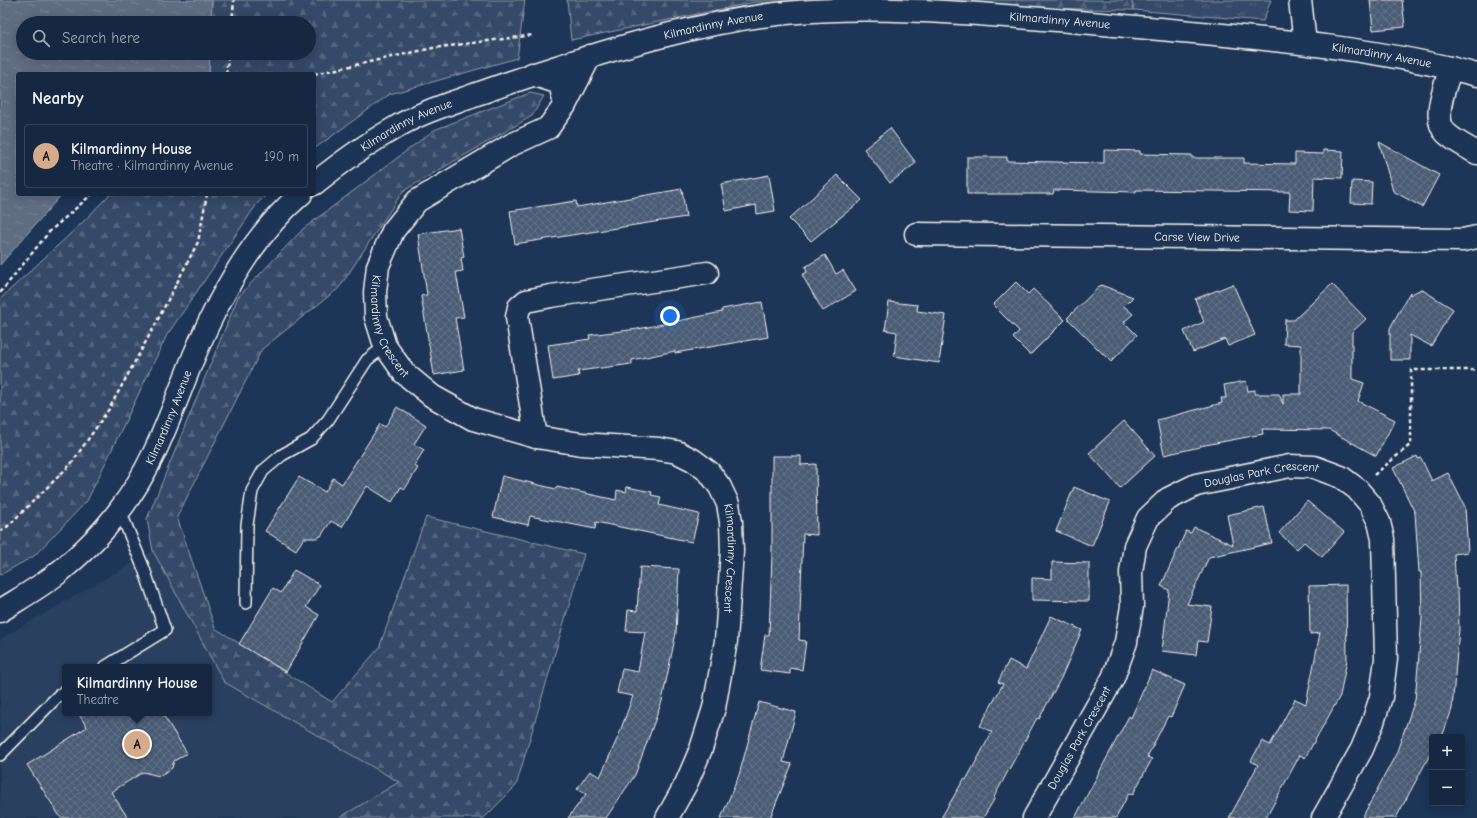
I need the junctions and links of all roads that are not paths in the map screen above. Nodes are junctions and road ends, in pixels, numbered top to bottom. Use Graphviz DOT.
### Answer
graph roads {
  1 [pos="1300,0"];
  2 [pos="1305,43"];
  3 [pos="590,56"];
  4 [pos="1451,68"];
  5 [pos="532,74"];
  6 [pos="1477,75"];
  7 [pos="565,105"];
  8 [pos="1477,153"];
  9 [pos="316,182"];
  10 [pos="299,196"];
  11 [pos="916,234"];
  12 [pos="1477,237"];
  13 [pos="706,274"];
  14 [pos="385,346"];
  15 [pos="536,438"];
  16 [pos="120,511"];
  17 [pos="246,603"];
  18 [pos="0,611"];
  19 [pos="110,664"];
  20 [pos="62,693"];
  21 [pos="0,755"];
  22 [pos="667,818"];
  23 [pos="1034,818"];
  24 [pos="1323,818"];
  1 -- 2 [label="street"];
  2 -- 3 [label="street, Kilmardinny Avenue"];
  2 -- 4 [label="street, Kilmardinny Avenue"];
  3 -- 5 [label="street, Kilmardinny Avenue"];
  3 -- 7 [label="street, Kilmardinny Crescent"];
  4 -- 6 [label="street, Kilmardinny Avenue"];
  4 -- 8 [label="street"];
  5 -- 7 [label="street"];
  5 -- 9 [label="street, Kilmardinny Avenue"];
  7 -- 14 [label="street, Kilmardinny Crescent"];
  10 -- 16 [label="street, Kilmardinny Avenue"];
  11 -- 12 [label="street, Carse View Drive"];
  13 -- 15 [label="street"];
  14 -- 15 [label="street, Kilmardinny Crescent"];
  14 -- 17 [label="lane"];
  15 -- 22 [label="street, Kilmardinny Crescent"];
  16 -- 18 [label="street, Kilmardinny Avenue"];
  16 -- 19 [label="lane"];
  20 -- 21 [label="lane"];
  23 -- 24 [label="street, Douglas Park Crescent"];
}
